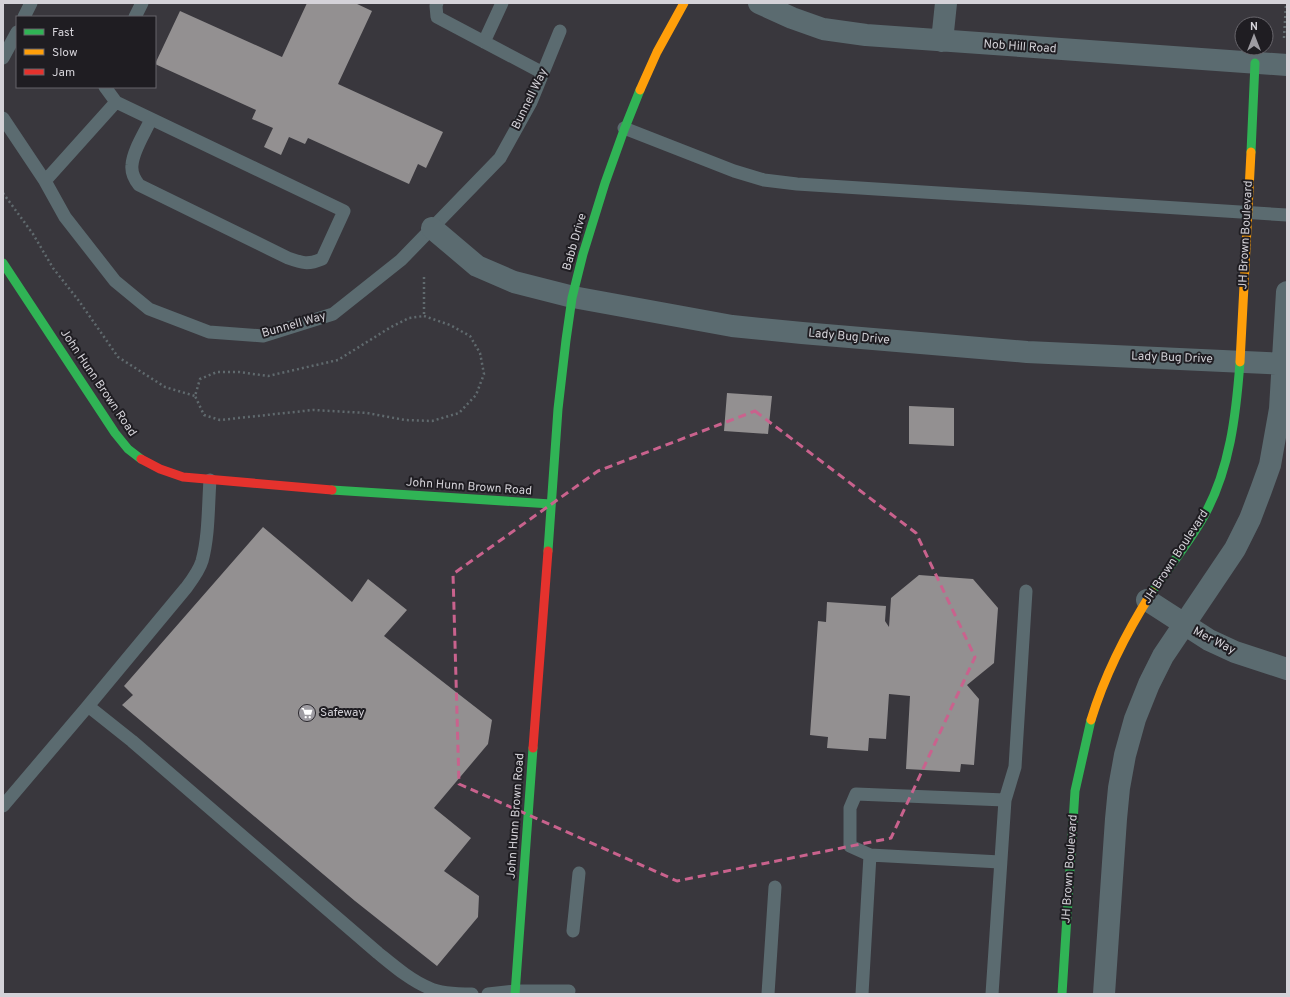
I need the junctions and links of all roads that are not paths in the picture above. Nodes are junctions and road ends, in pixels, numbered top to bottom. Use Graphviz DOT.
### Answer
graph roads {
  1 [pos="31,3"];
  2 [pos="142,3"];
  3 [pos="437,3"];
  4 [pos="502,3"];
  5 [pos="684,3"];
  6 [pos="759,3"];
  7 [pos="946,3"];
  8 [pos="24,16"];
  9 [pos="136,16"];
  10 [pos="560,31"];
  11 [pos="16,34"];
  12 [pos="942,41"];
  13 [pos="484,42"];
  14 [pos="3,58"];
  15 [pos="1255,63"];
  16 [pos="1287,65"];
  17 [pos="543,73"];
  18 [pos="106,88"];
  19 [pos="116,102"];
  20 [pos="3,118"];
  21 [pos="151,119"];
  22 [pos="624,128"];
  23 [pos="45,181"];
  24 [pos="1247,213"];
  25 [pos="1287,215"];
  26 [pos="432,228"];
  27 [pos="3,262"];
  28 [pos="16,281"];
  29 [pos="3,290"];
  30 [pos="1287,292"];
  31 [pos="572,297"];
  32 [pos="1240,361"];
  33 [pos="1285,364"];
  34 [pos="210,480"];
  35 [pos="551,504"];
  36 [pos="1026,591"];
  37 [pos="1147,600"];
  38 [pos="1184,625"];
  39 [pos="1287,669"];
  40 [pos="88,706"];
  41 [pos="1005,800"];
  42 [pos="3,806"];
  43 [pos="870,855"];
  44 [pos="1000,862"];
  45 [pos="579,873"];
  46 [pos="776,887"];
  47 [pos="573,931"];
  48 [pos="569,991"];
  49 [pos="428,992"];
  50 [pos="516,992"];
  51 [pos="472,994"];
  52 [pos="488,994"];
  53 [pos="768,994"];
  54 [pos="862,994"];
  55 [pos="992,994"];
  56 [pos="1062,994"];
  57 [pos="1104,994"];
  1 -- 8 [label="lane"];
  2 -- 9 [label="lane"];
  3 -- 13 [label="lane"];
  4 -- 13 [label="lane"];
  5 -- 22 [label="street, Babb Drive"];
  6 -- 12 [label="street, Nob Hill Road"];
  7 -- 12 [label="street"];
  10 -- 17 [label="lane, Bunnell Way"];
  11 -- 14 [label="lane"];
  12 -- 15 [label="street, Nob Hill Road"];
  13 -- 17 [label="lane"];
  15 -- 16 [label="street, Nob Hill Road"];
  15 -- 24 [label="street, JH Brown Boulevard"];
  17 -- 26 [label="lane, Bunnell Way"];
  18 -- 19 [label="lane"];
  19 -- 21 [label="lane"];
  19 -- 23 [label="lane"];
  20 -- 23 [label="lane, Bunnell Way"];
  21 -- 21 [label="lane"];
  22 -- 24 [label="lane"];
  22 -- 31 [label="street, Babb Drive"];
  23 -- 26 [label="lane, Bunnell Way"];
  24 -- 25 [label="lane"];
  24 -- 32 [label="street, JH Brown Boulevard"];
  26 -- 31 [label="street, Lady Bug Drive"];
  27 -- 28 [label="street, John Hunn Brown Road"];
  28 -- 29 [label="lane"];
  28 -- 34 [label="street, John Hunn Brown Road"];
  30 -- 33 [label="street"];
  31 -- 32 [label="street, Lady Bug Drive"];
  31 -- 35 [label="street, Babb Drive"];
  32 -- 33 [label="street, Lady Bug Drive"];
  32 -- 37 [label="street, JH Brown Boulevard"];
  33 -- 38 [label="street"];
  34 -- 35 [label="street, John Hunn Brown Road"];
  34 -- 40 [label="lane"];
  35 -- 50 [label="street, John Hunn Brown Road"];
  36 -- 41 [label="lane"];
  37 -- 38 [label="street, Mer Way"];
  37 -- 56 [label="street, JH Brown Boulevard"];
  38 -- 39 [label="street, Mer Way"];
  38 -- 57 [label="street"];
  40 -- 42 [label="lane"];
  40 -- 49 [label="lane"];
  41 -- 43 [label="lane"];
  41 -- 44 [label="lane"];
  43 -- 44 [label="lane"];
  43 -- 54 [label="lane"];
  44 -- 55 [label="lane"];
  45 -- 47 [label="lane"];
  46 -- 53 [label="lane"];
  48 -- 50 [label="lane"];
  49 -- 51 [label="lane"];
  50 -- 52 [label="lane"];
}
